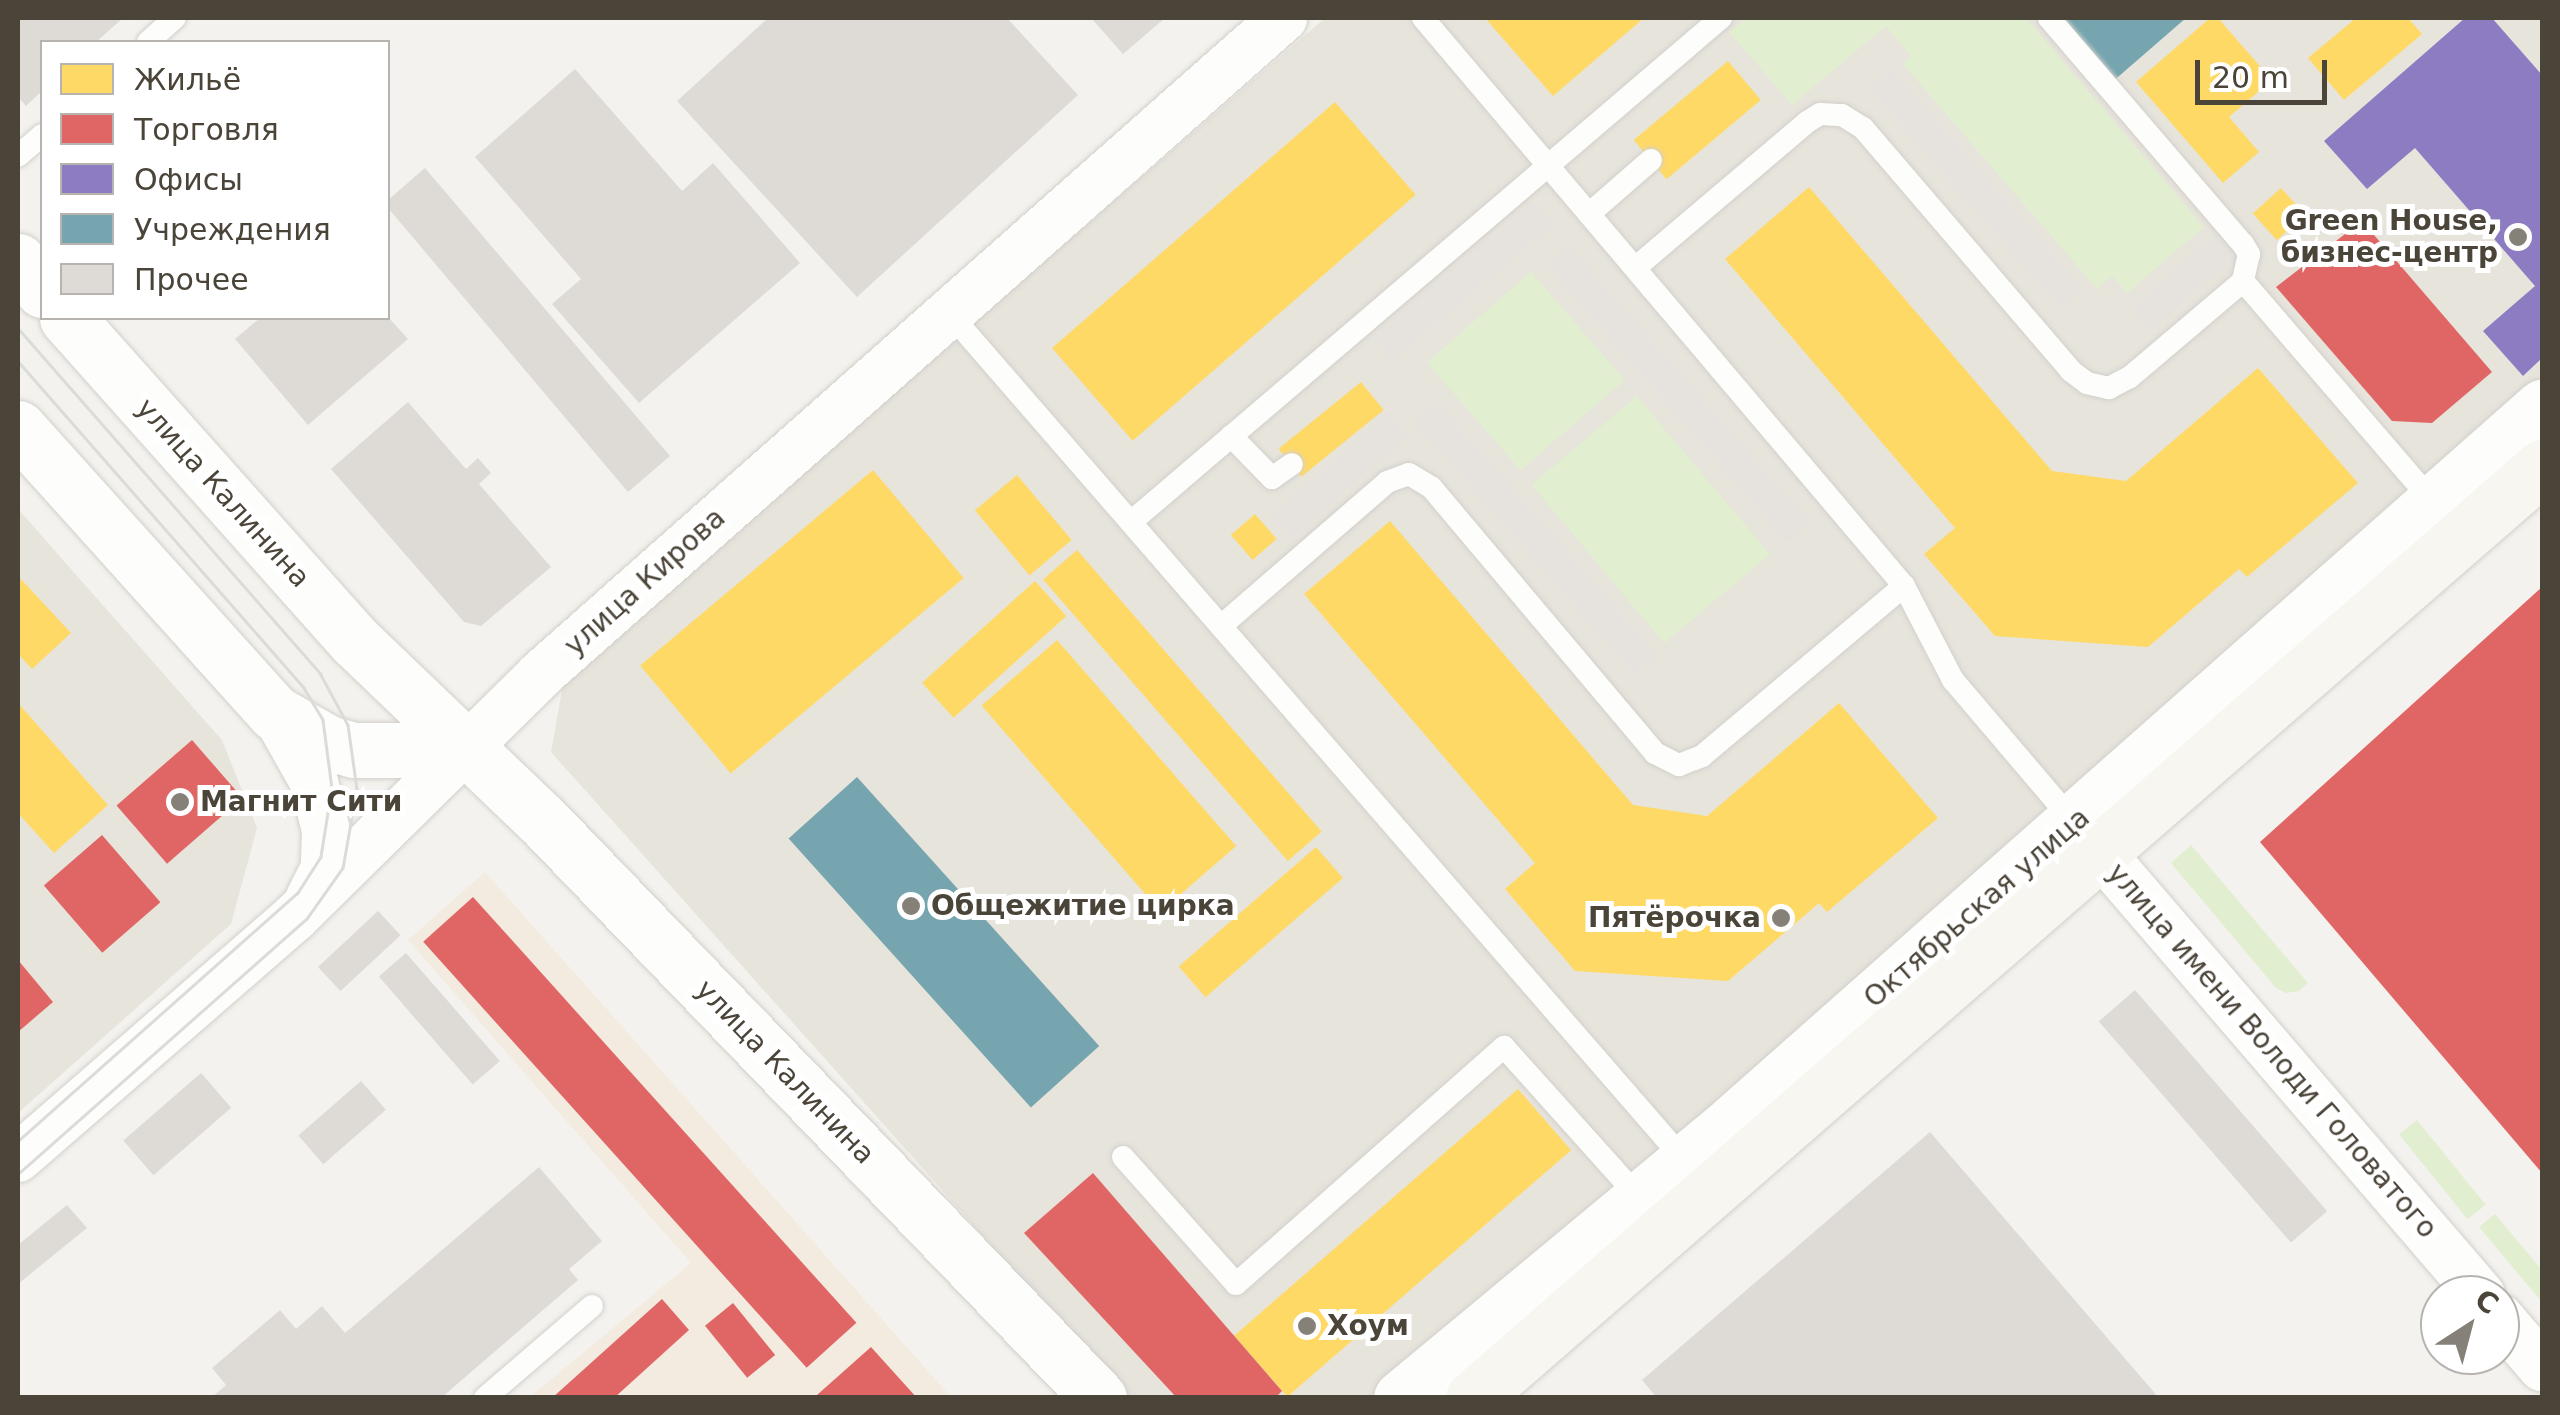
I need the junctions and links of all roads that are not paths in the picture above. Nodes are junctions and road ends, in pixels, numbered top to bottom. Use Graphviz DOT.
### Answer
graph roads {
  1 [pos="175,18"];
  2 [pos="1283,18"];
  3 [pos="1423,18"];
  4 [pos="1720,18"];
  5 [pos="2048,18"];
  6 [pos="150,40"];
  7 [pos="40,137"];
  8 [pos="18,156"];
  9 [pos="1651,160"];
  10 [pos="1548,165"];
  11 [pos="1589,214"];
  12 [pos="18,262"];
  13 [pos="1636,268"];
  14 [pos="2243,281"];
  15 [pos="40,288"];
  16 [pos="949,313"];
  17 [pos="69,320"];
  18 [pos="2542,407"];
  19 [pos="18,428"];
  20 [pos="1232,436"];
  21 [pos="1292,464"];
  22 [pos="2542,467"];
  23 [pos="2436,505"];
  24 [pos="1131,522"];
  25 [pos="1904,586"];
  26 [pos="1221,626"];
  27 [pos="275,714"];
  28 [pos="466,750"];
  29 [pos="2088,838"];
  30 [pos="296,916"];
  31 [pos="1122,1157"];
  32 [pos="18,1158"];
  33 [pos="1686,1162"];
  34 [pos="1654,1216"];
  35 [pos="2464,1275"];
  36 [pos="592,1306"];
  37 [pos="2520,1341"];
  38 [pos="2542,1367"];
  39 [pos="485,1398"];
  40 [pos="1100,1398"];
  41 [pos="1401,1398"];
  42 [pos="1473,1398"];
  1 -- 6 [label="lane"];
  2 -- 16 [label="street, улица Кирова"];
  3 -- 10 [label="lane"];
  4 -- 10 [label="lane"];
  5 -- 14 [label="lane"];
  7 -- 8 [label="lane"];
  9 -- 11 [label="lane"];
  10 -- 11 [label="lane"];
  10 -- 20 [label="lane"];
  11 -- 13 [label="lane"];
  12 -- 15 [label="street"];
  13 -- 14 [label="lane"];
  13 -- 25 [label="lane"];
  14 -- 23 [label="lane"];
  16 -- 24 [label="lane"];
  16 -- 28 [label="street, улица Кирова"];
  17 -- 28 [label="street, улица Калинина"];
  18 -- 23 [label="street, Октябрьская улица"];
  19 -- 27 [label="street"];
  20 -- 21 [label="lane"];
  20 -- 24 [label="lane"];
  22 -- 29 [label="main road, Октябрьская улица"];
  23 -- 29 [label="street, Октябрьская улица"];
  24 -- 26 [label="lane"];
  25 -- 26 [label="lane"];
  25 -- 29 [label="lane"];
  26 -- 33 [label="lane"];
  27 -- 28 [label="street"];
  27 -- 30 [label="street"];
  28 -- 30 [label="street, улица Кирова"];
  28 -- 40 [label="street, улица Калинина"];
  29 -- 33 [label="street, Октябрьская улица"];
  29 -- 34 [label="main road, Октябрьская улица"];
  29 -- 35 [label="street, улица имени Володи Головатого"];
  30 -- 32 [label="street, улица Кирова"];
  31 -- 34 [label="lane"];
  33 -- 34 [label="street, Октябрьская улица"];
  34 -- 41 [label="street, Октябрьская улица"];
  34 -- 42 [label="main road, Октябрьская улица"];
  36 -- 39 [label="lane"];
  37 -- 38 [label="street"];
}
